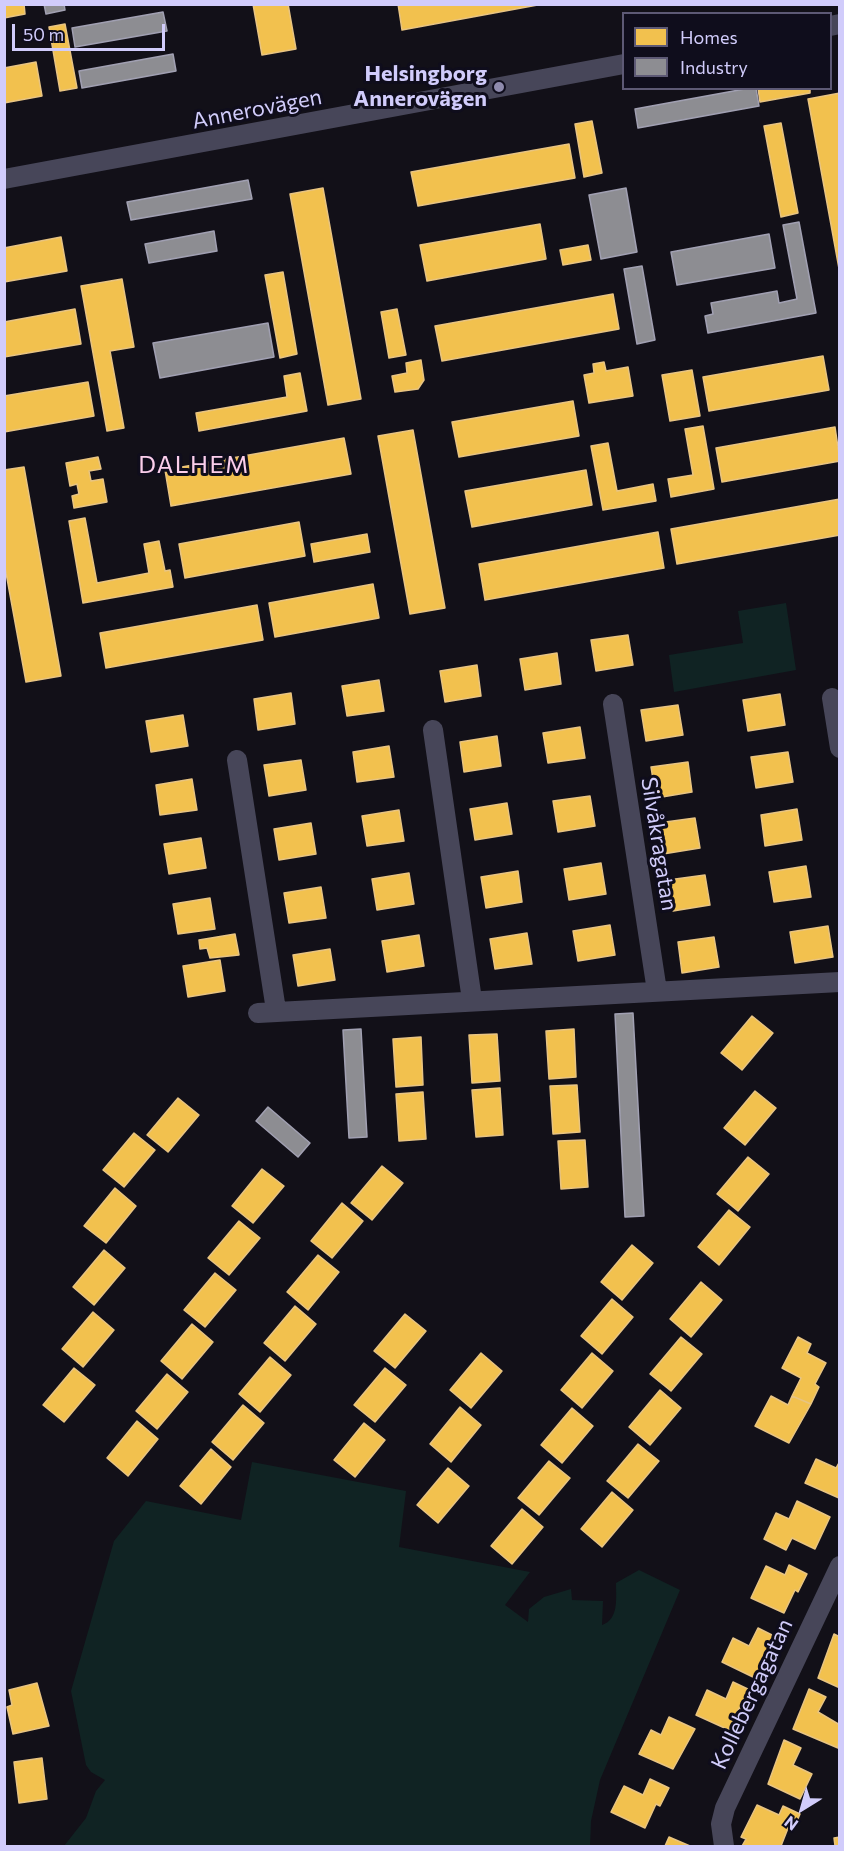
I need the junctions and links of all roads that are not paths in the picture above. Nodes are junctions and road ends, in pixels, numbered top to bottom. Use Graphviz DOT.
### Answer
graph roads {
  1 [pos="622,64"];
  2 [pos="4,179"];
  3 [pos="832,699"];
  4 [pos="613,704"];
  5 [pos="432,730"];
  6 [pos="840,748"];
  7 [pos="237,760"];
  8 [pos="840,982"];
  9 [pos="657,991"];
  10 [pos="472,1000"];
  11 [pos="840,1566"];
  12 [pos="724,1846"];
  1 -- 2 [label="street, Annerovägen"];
  3 -- 6 [label="street"];
  4 -- 9 [label="street, Silvåkragatan"];
  5 -- 10 [label="street"];
  7 -- 10 [label="street"];
  8 -- 9 [label="street"];
  9 -- 10 [label="street"];
  11 -- 12 [label="street, Kollebergagatan"];
}
